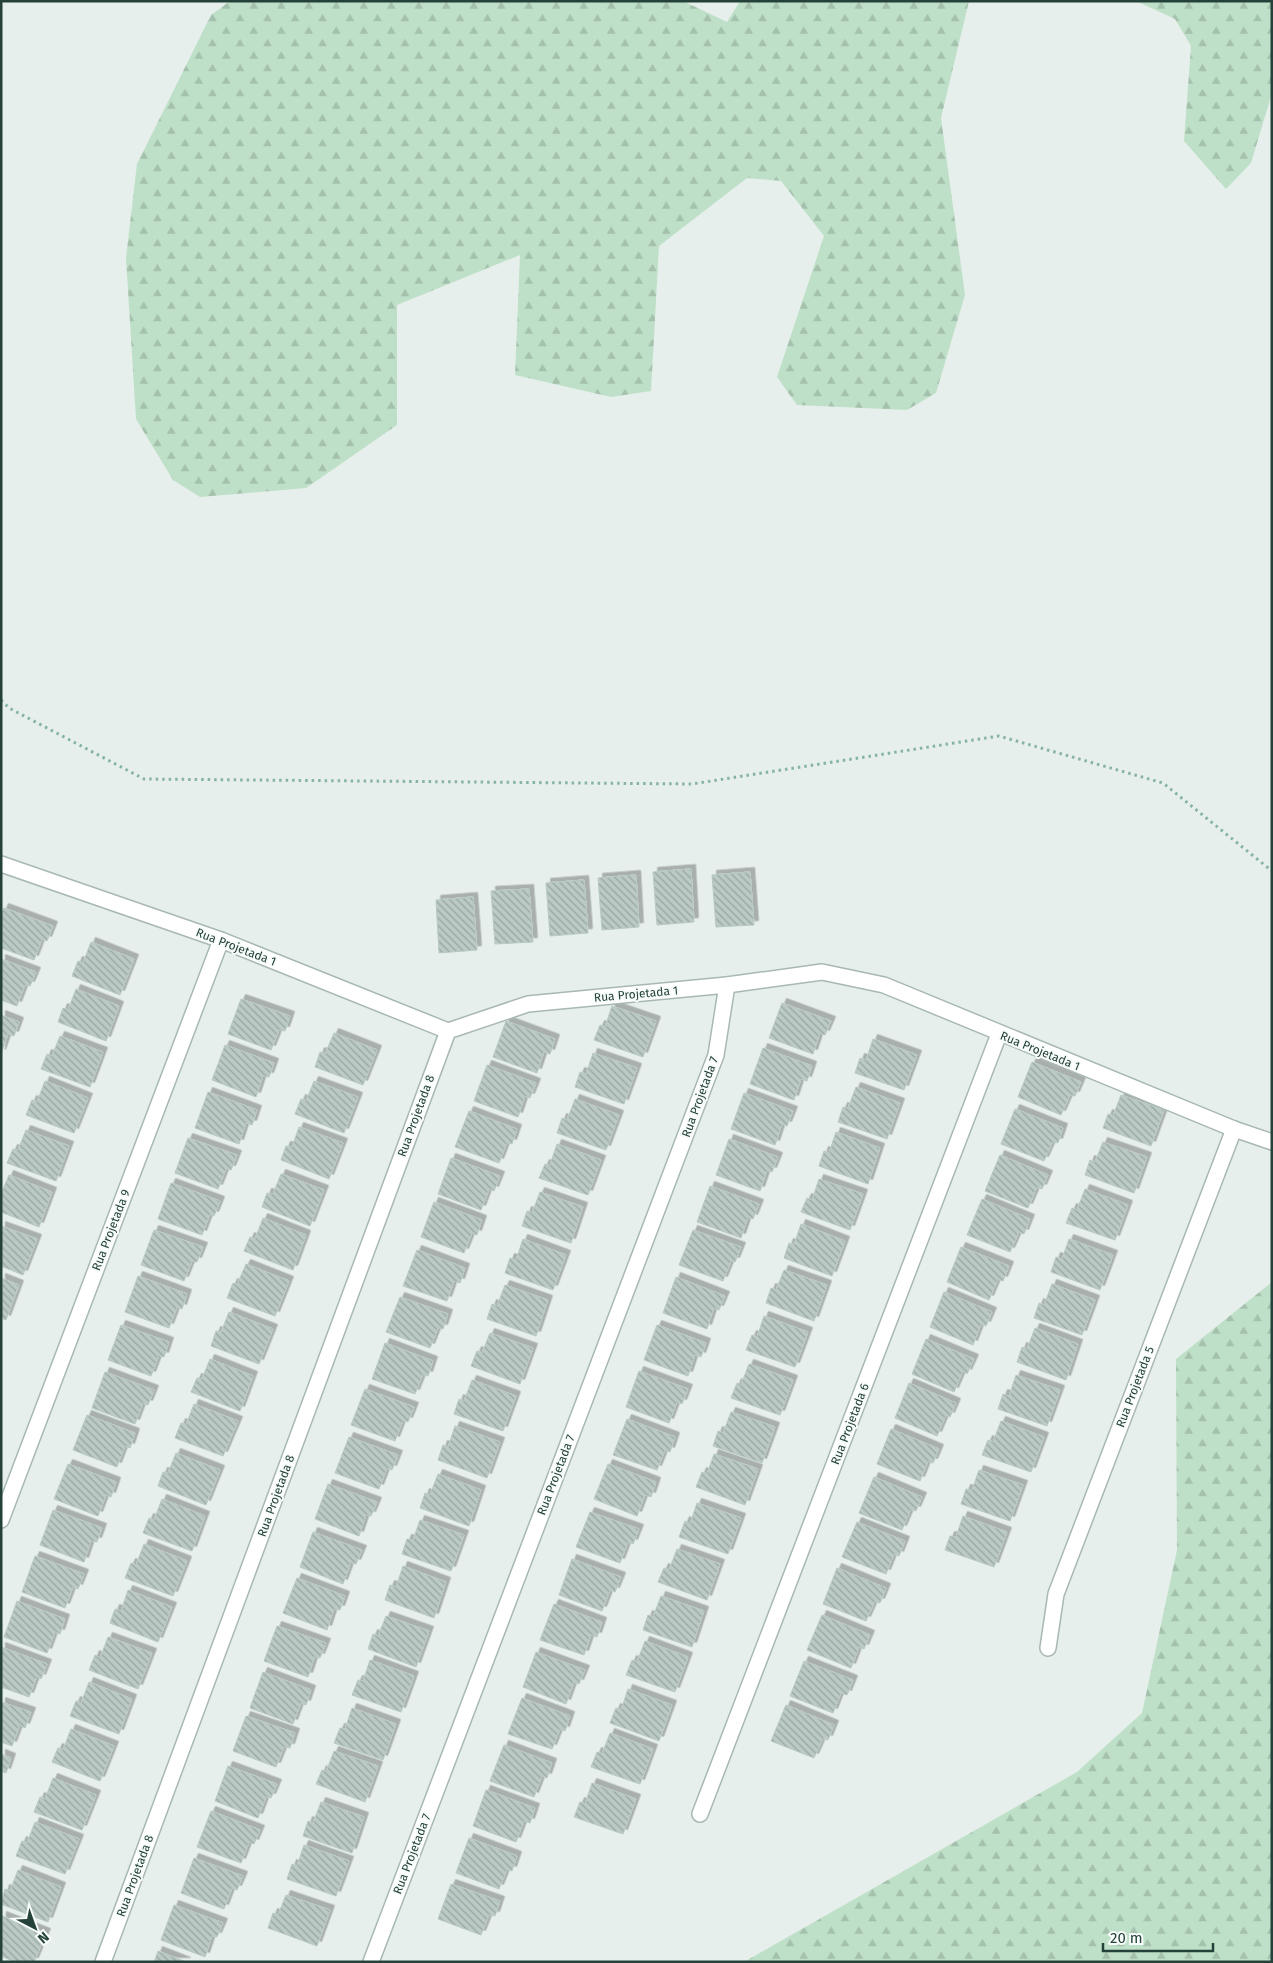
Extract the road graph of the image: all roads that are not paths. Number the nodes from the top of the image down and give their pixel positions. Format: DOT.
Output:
graph roads {
  1 [pos="1,864"];
  2 [pos="221,940"];
  3 [pos="728,985"];
  4 [pos="448,1031"];
  5 [pos="999,1034"];
  6 [pos="1234,1129"];
  7 [pos="1272,1142"];
  8 [pos="1,1520"];
  9 [pos="1048,1648"];
  10 [pos="700,1814"];
  11 [pos="103,1962"];
  12 [pos="371,1962"];
  1 -- 2 [label="street, Rua Projetada 1"];
  2 -- 4 [label="street, Rua Projetada 1"];
  2 -- 8 [label="street, Rua Projetada 9"];
  3 -- 4 [label="street, Rua Projetada 1"];
  3 -- 5 [label="street, Rua Projetada 1"];
  3 -- 12 [label="street, Rua Projetada 7"];
  4 -- 11 [label="street, Rua Projetada 8"];
  5 -- 6 [label="street, Rua Projetada 1"];
  5 -- 10 [label="street, Rua Projetada 6"];
  6 -- 7 [label="street, Rua Projetada 1"];
  6 -- 9 [label="street, Rua Projetada 5"];
}
